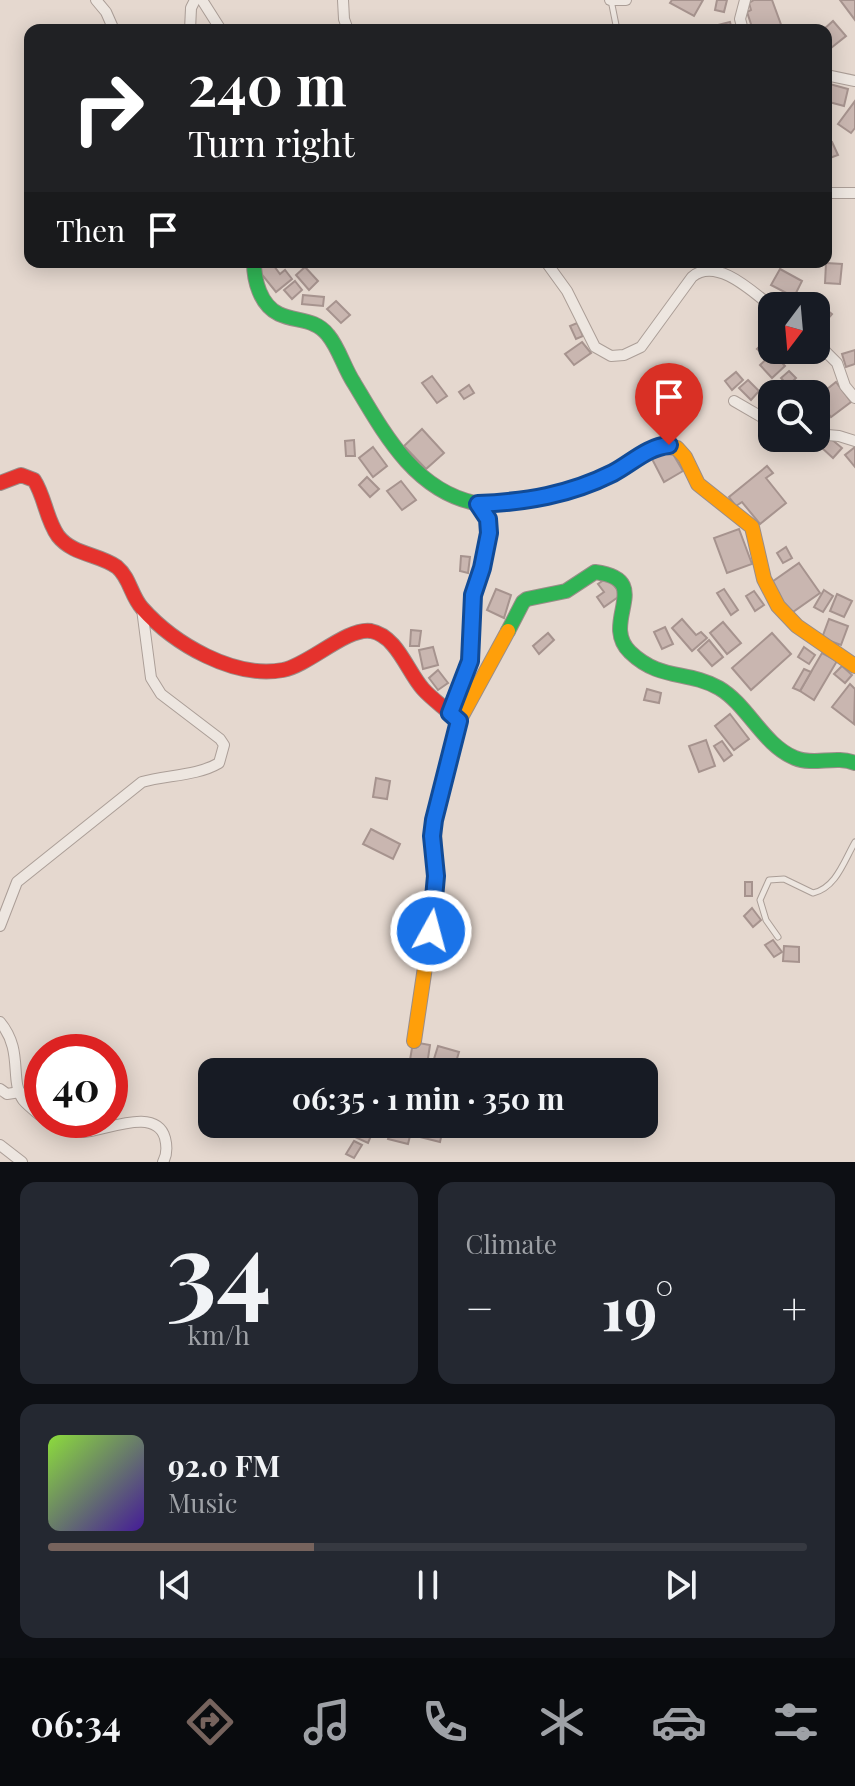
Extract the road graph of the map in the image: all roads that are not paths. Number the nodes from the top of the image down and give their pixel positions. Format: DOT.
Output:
graph roads {
  1 [pos="96,0"];
  2 [pos="195,0"];
  3 [pos="202,0"];
  4 [pos="343,0"];
  5 [pos="610,0"];
  6 [pos="626,0"];
  7 [pos="745,0"];
  8 [pos="111,24"];
  9 [pos="190,24"];
  10 [pos="217,24"];
  11 [pos="346,24"];
  12 [pos="616,24"];
  13 [pos="741,24"];
  14 [pos="832,76"];
  15 [pos="855,81"];
  16 [pos="832,193"];
  17 [pos="855,193"];
  18 [pos="254,268"];
  19 [pos="550,268"];
  20 [pos="758,297"];
  21 [pos="830,356"];
  22 [pos="855,398"];
  23 [pos="734,401"];
  24 [pos="758,415"];
  25 [pos="830,435"];
  26 [pos="855,441"];
  27 [pos="0,483"];
  28 [pos="478,504"];
  29 [pos="142,609"];
  30 [pos="855,666"];
  31 [pos="455,717"];
  32 [pos="855,763"];
  33 [pos="855,842"];
  34 [pos="0,926"];
  35 [pos="778,937"];
  36 [pos="0,1022"];
  37 [pos="414,1041"];
  38 [pos="0,1089"];
  39 [pos="20,1092"];
  40 [pos="24,1101"];
  41 [pos="128,1123"];
  42 [pos="0,1145"];
  43 [pos="22,1162"];
  44 [pos="163,1162"];
  1 -- 8 [label="street"];
  2 -- 9 [label="street"];
  3 -- 10 [label="street"];
  4 -- 11 [label="street"];
  5 -- 6 [label="street"];
  5 -- 12 [label="lane"];
  7 -- 13 [label="street"];
  14 -- 15 [label="street"];
  16 -- 17 [label="street"];
  18 -- 28 [label="street"];
  19 -- 20 [label="street"];
  21 -- 22 [label="street"];
  23 -- 24 [label="street"];
  25 -- 26 [label="street"];
  27 -- 29 [label="street"];
  28 -- 30 [label="street"];
  28 -- 31 [label="street"];
  29 -- 31 [label="street"];
  29 -- 34 [label="street"];
  31 -- 32 [label="street"];
  31 -- 37 [label="street"];
  33 -- 35 [label="lane"];
  36 -- 39 [label="street"];
  38 -- 39 [label="street"];
  39 -- 40 [label="street"];
  41 -- 44 [label="street"];
  42 -- 43 [label="street"];
}
